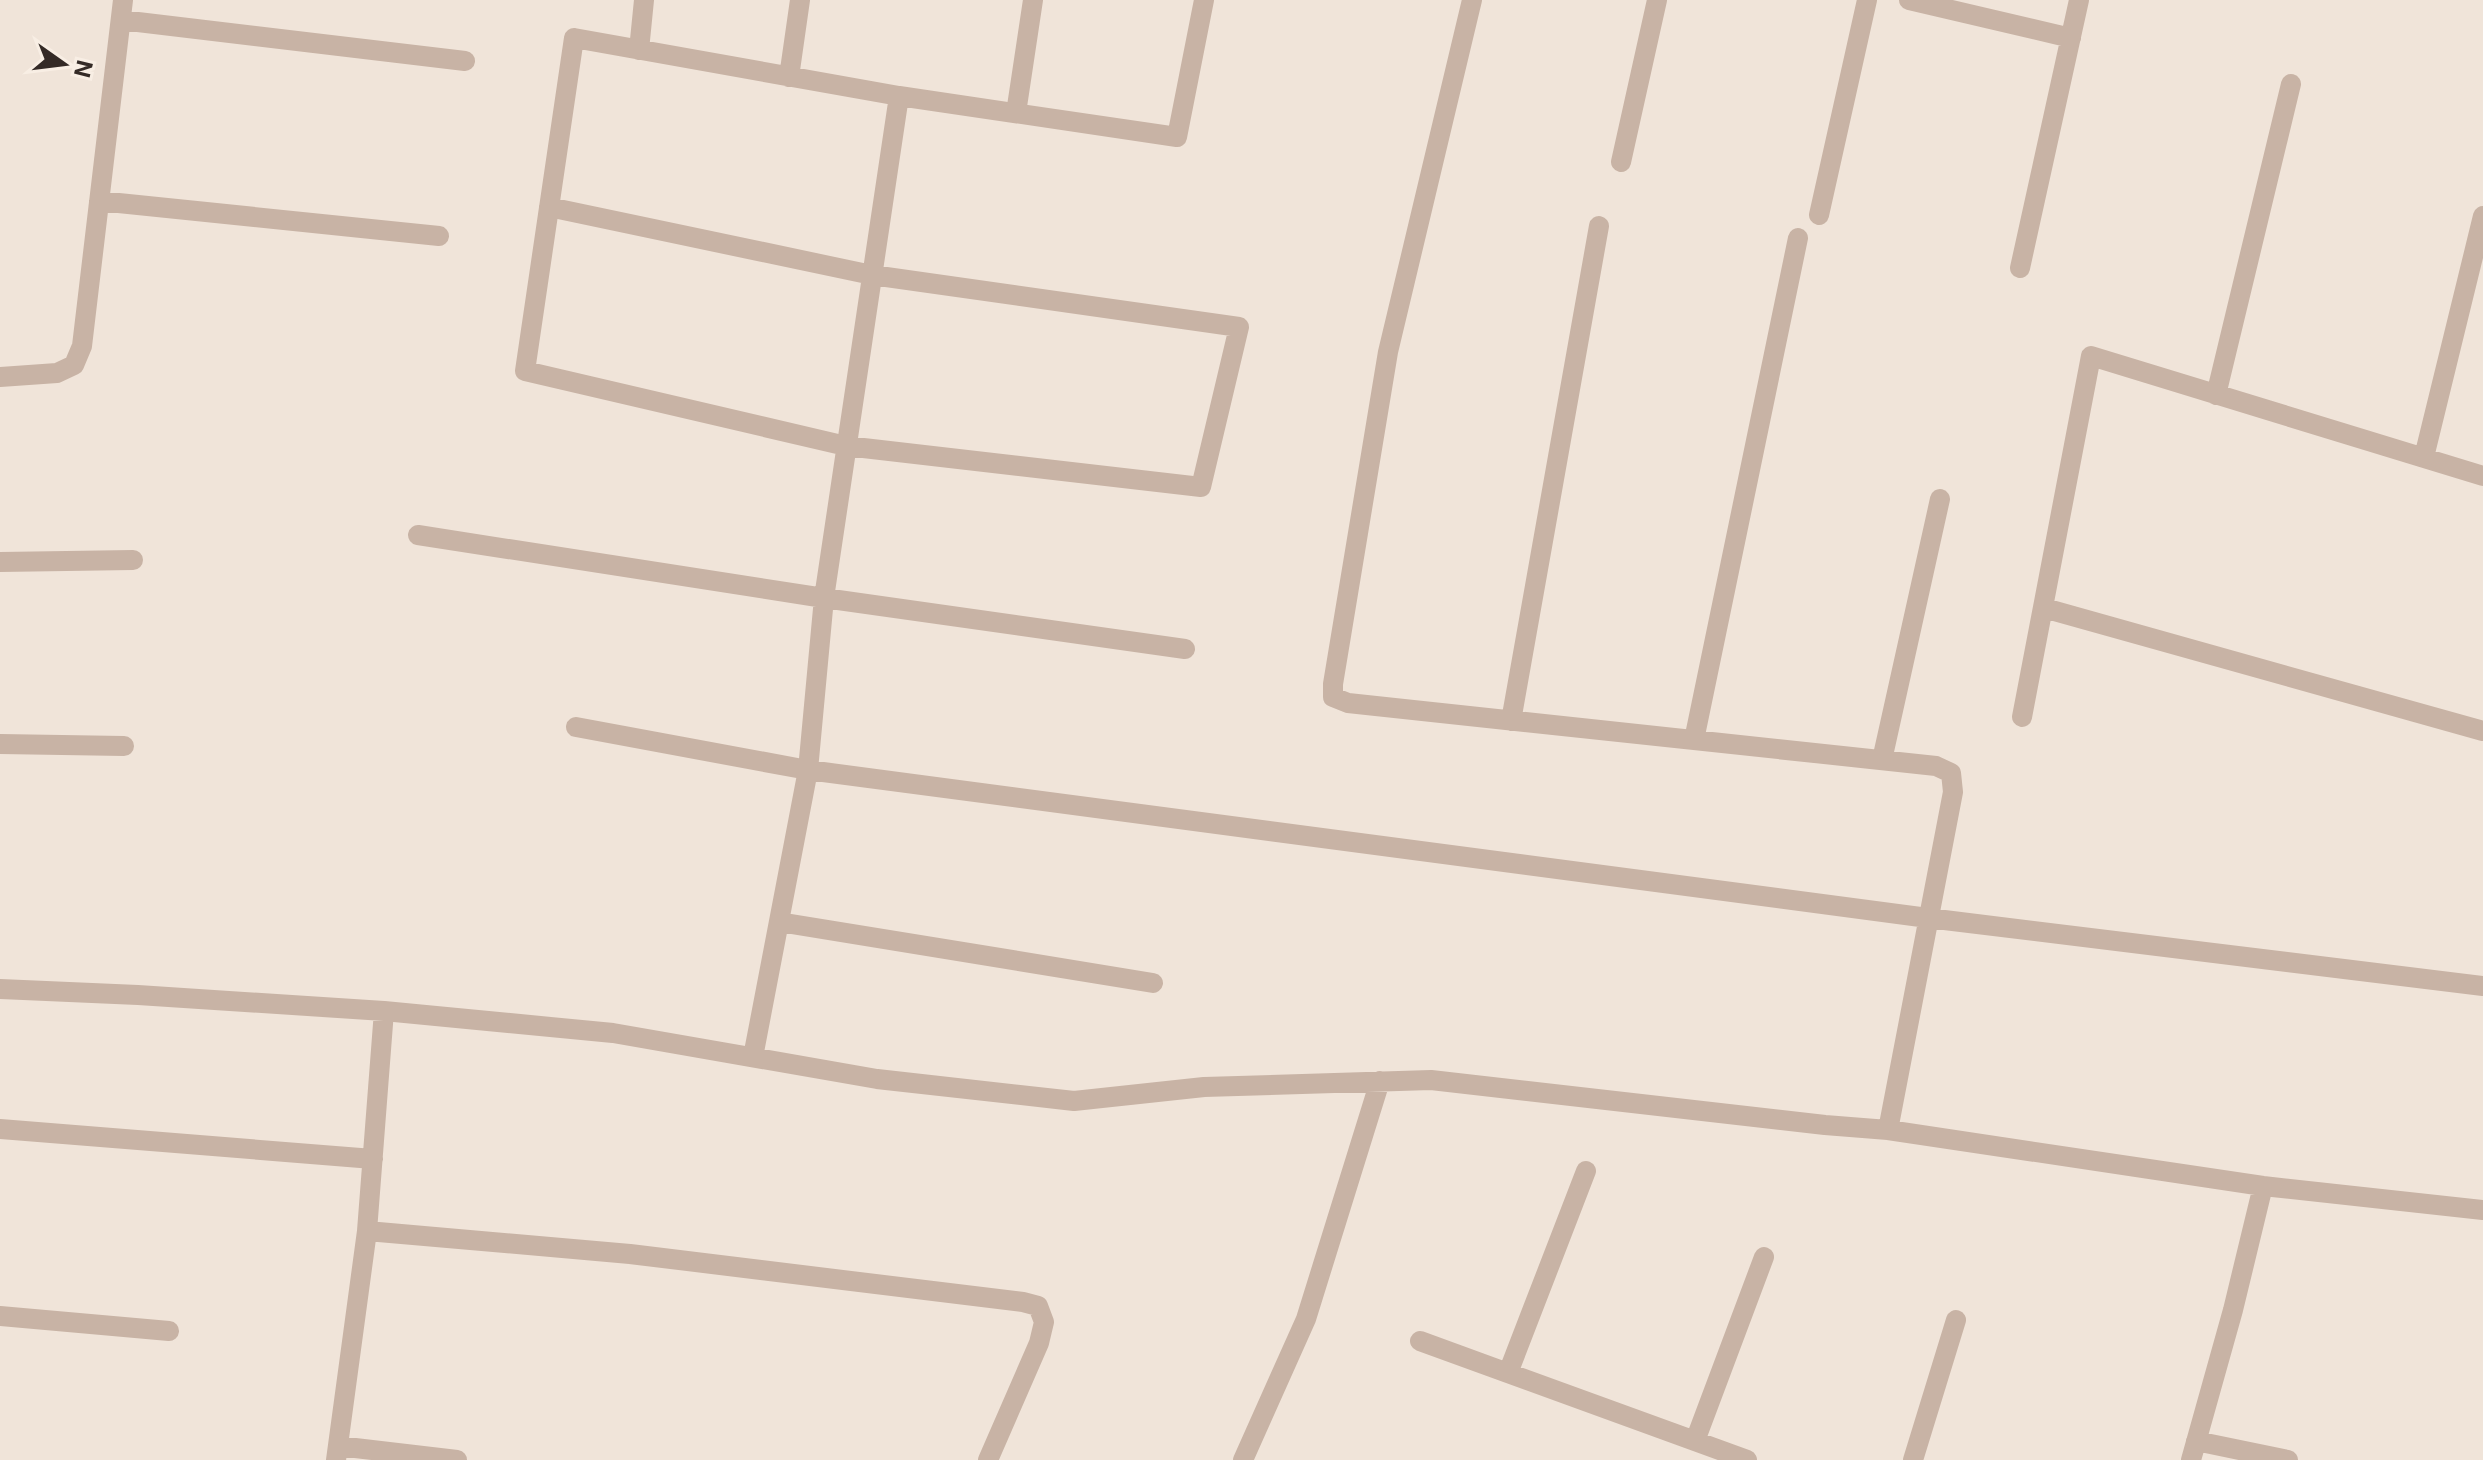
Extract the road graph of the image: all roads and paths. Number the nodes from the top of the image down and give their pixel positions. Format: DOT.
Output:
graph roads {
  1 [pos="644,0"];
  2 [pos="800,0"];
  3 [pos="1033,0"];
  4 [pos="1204,0"];
  5 [pos="1472,0"];
  6 [pos="1657,0"];
  7 [pos="1867,0"];
  8 [pos="1909,0"];
  9 [pos="2079,0"];
  10 [pos="122,10"];
  11 [pos="2071,38"];
  12 [pos="639,50"];
  13 [pos="465,61"];
  14 [pos="789,77"];
  15 [pos="2291,84"];
  16 [pos="899,96"];
  17 [pos="1016,113"];
  18 [pos="1621,162"];
  19 [pos="99,201"];
  20 [pos="549,207"];
  21 [pos="1819,215"];
  22 [pos="2483,216"];
  23 [pos="1599,226"];
  24 [pos="439,236"];
  25 [pos="1798,238"];
  26 [pos="2020,268"];
  27 [pos="872,275"];
  28 [pos="0,377"];
  29 [pos="2216,395"];
  30 [pos="846,446"];
  31 [pos="2424,457"];
  32 [pos="2483,476"];
  33 [pos="1940,499"];
  34 [pos="418,535"];
  35 [pos="133,560"];
  36 [pos="0,562"];
  37 [pos="824,598"];
  38 [pos="2044,608"];
  39 [pos="1185,649"];
  40 [pos="2022,717"];
  41 [pos="1511,721"];
  42 [pos="576,727"];
  43 [pos="2483,731"];
  44 [pos="1694,740"];
  45 [pos="0,744"];
  46 [pos="124,746"];
  47 [pos="1882,760"];
  48 [pos="808,770"];
  49 [pos="1928,918"];
  50 [pos="779,922"];
  51 [pos="1153,983"];
  52 [pos="2483,986"];
  53 [pos="0,989"];
  54 [pos="384,1011"];
  55 [pos="753,1057"];
  56 [pos="1380,1081"];
  57 [pos="0,1129"];
  58 [pos="1888,1130"];
  59 [pos="373,1159"];
  60 [pos="1586,1171"];
  61 [pos="2263,1186"];
  62 [pos="2483,1210"];
  63 [pos="367,1231"];
  64 [pos="1764,1257"];
  65 [pos="0,1316"];
  66 [pos="1956,1320"];
  67 [pos="169,1331"];
  68 [pos="1420,1341"];
  69 [pos="1508,1373"];
  70 [pos="1695,1441"];
  71 [pos="2193,1450"];
  72 [pos="337,1453"];
  73 [pos="457,1460"];
  74 [pos="988,1460"];
  75 [pos="1243,1460"];
  76 [pos="1747,1460"];
  77 [pos="1913,1460"];
  78 [pos="2288,1460"];
  1 -- 12 [label="street"];
  2 -- 14 [label="street"];
  3 -- 17 [label="street"];
  4 -- 17 [label="street"];
  5 -- 41 [label="street"];
  6 -- 18 [label="street"];
  7 -- 21 [label="street"];
  8 -- 11 [label="street"];
  9 -- 11 [label="street"];
  10 -- 13 [label="street"];
  10 -- 19 [label="street"];
  11 -- 26 [label="street"];
  12 -- 14 [label="street"];
  12 -- 20 [label="street"];
  14 -- 16 [label="street"];
  15 -- 29 [label="street"];
  16 -- 17 [label="street"];
  16 -- 27 [label="street"];
  19 -- 24 [label="street"];
  19 -- 28 [label="street"];
  20 -- 27 [label="street"];
  20 -- 30 [label="street"];
  22 -- 31 [label="street"];
  23 -- 41 [label="street"];
  25 -- 44 [label="street"];
  27 -- 30 [label="street"];
  27 -- 30 [label="street"];
  29 -- 31 [label="street"];
  29 -- 38 [label="street"];
  30 -- 37 [label="street"];
  31 -- 32 [label="street"];
  33 -- 47 [label="street"];
  34 -- 37 [label="street"];
  35 -- 36 [label="street"];
  37 -- 39 [label="street"];
  37 -- 48 [label="street"];
  38 -- 40 [label="street"];
  38 -- 43 [label="street"];
  41 -- 44 [label="street"];
  42 -- 48 [label="street"];
  44 -- 47 [label="street"];
  45 -- 46 [label="street"];
  47 -- 49 [label="street"];
  48 -- 49 [label="street"];
  48 -- 50 [label="street"];
  49 -- 52 [label="street"];
  49 -- 58 [label="street"];
  50 -- 51 [label="street"];
  50 -- 55 [label="street"];
  53 -- 54 [label="street"];
  54 -- 55 [label="street"];
  54 -- 59 [label="street"];
  55 -- 56 [label="street"];
  56 -- 58 [label="street"];
  56 -- 75 [label="street"];
  57 -- 59 [label="street"];
  58 -- 61 [label="street"];
  59 -- 63 [label="street"];
  60 -- 69 [label="street"];
  61 -- 62 [label="street"];
  61 -- 71 [label="street"];
  63 -- 72 [label="street"];
  63 -- 74 [label="street"];
  64 -- 70 [label="street"];
  65 -- 67 [label="street"];
  66 -- 77 [label="street"];
  68 -- 69 [label="street"];
  69 -- 70 [label="street"];
  70 -- 76 [label="street"];
  71 -- 78 [label="street"];
  72 -- 73 [label="street"];
}
